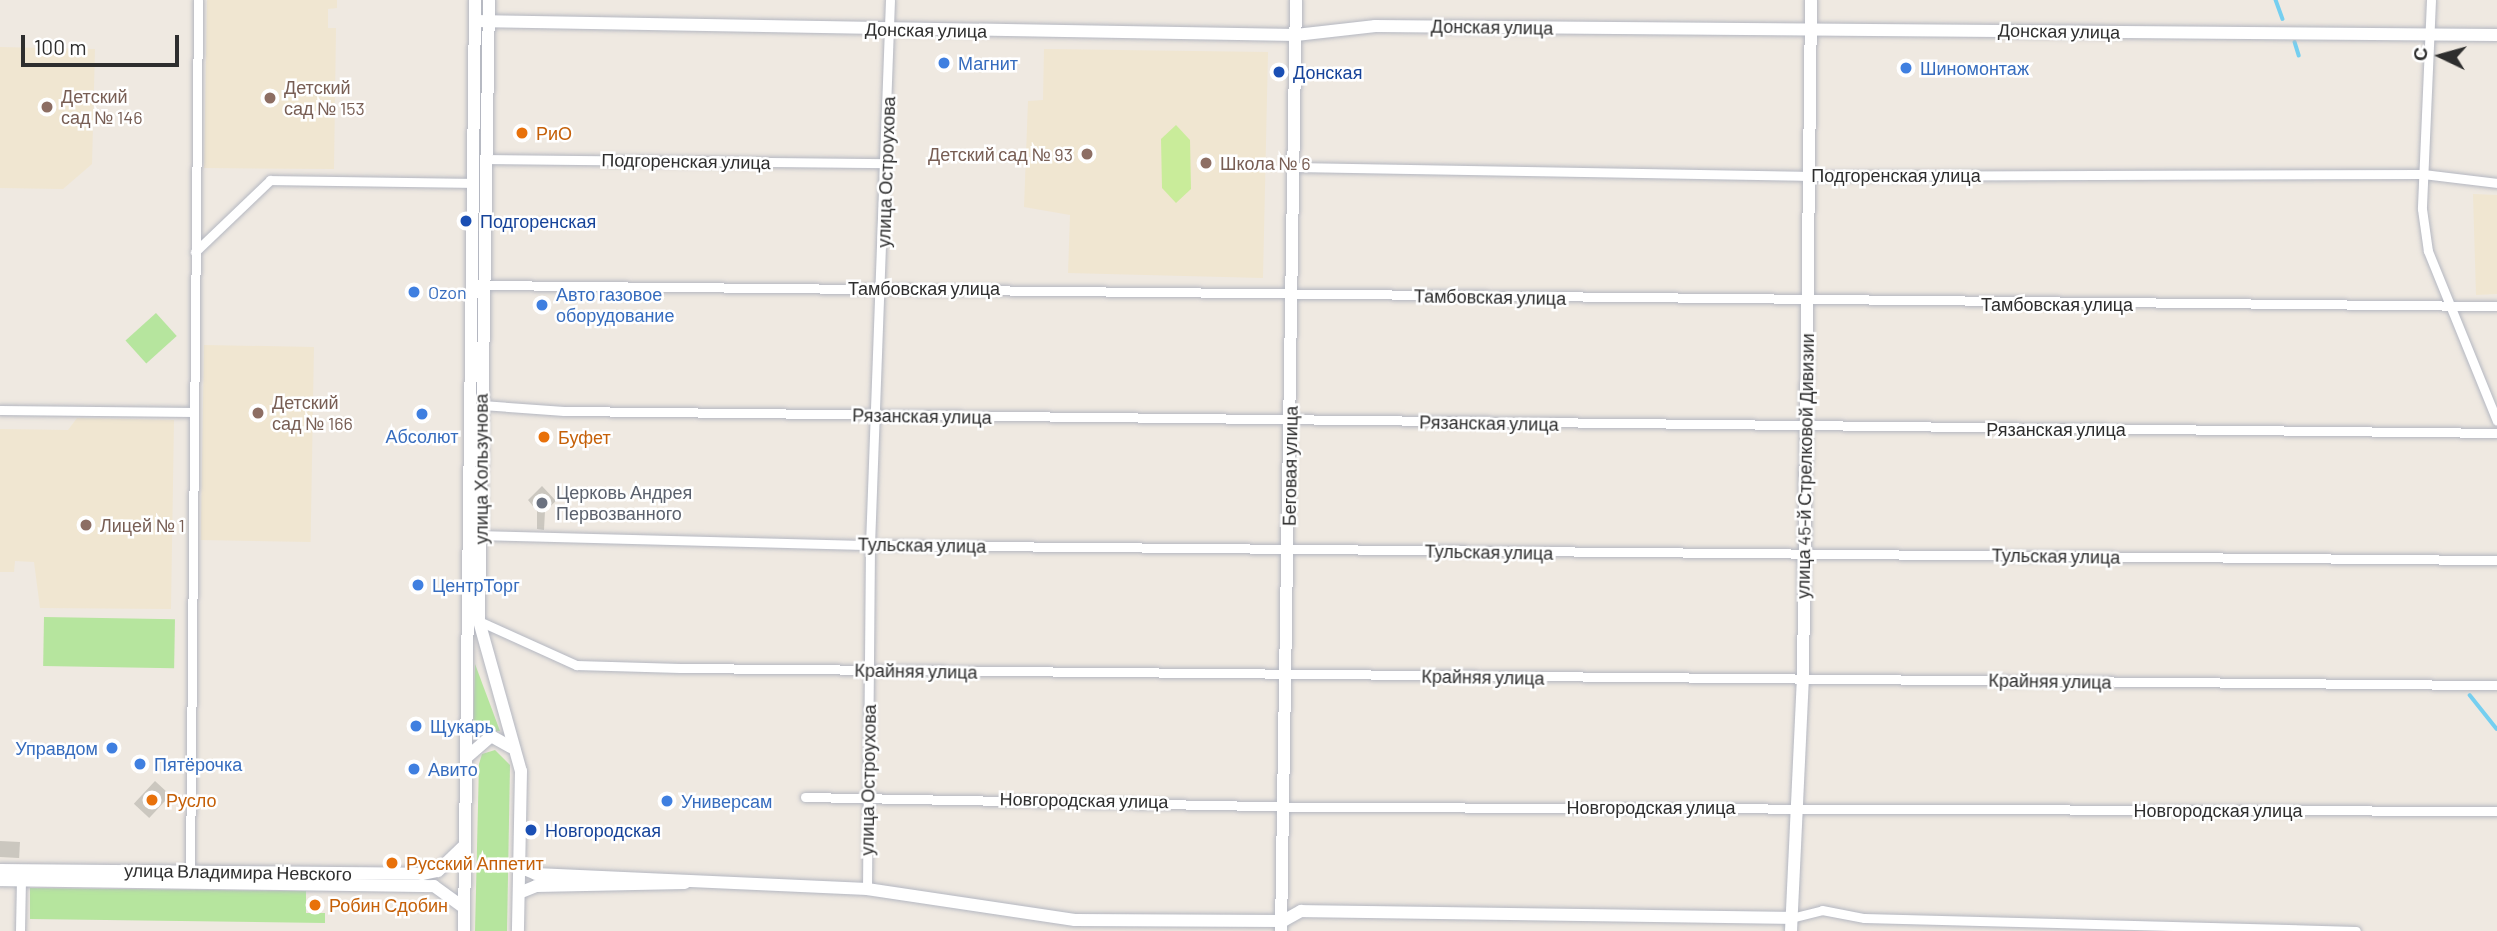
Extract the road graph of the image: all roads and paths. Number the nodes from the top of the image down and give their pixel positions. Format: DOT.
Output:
graph roads {
  1 [pos="198,0"];
  2 [pos="475,0"];
  3 [pos="489,0"];
  4 [pos="890,0"];
  5 [pos="1296,0"];
  6 [pos="1811,0"];
  7 [pos="2431,0"];
  8 [pos="482,21"];
  9 [pos="889,29"];
  10 [pos="1811,29"];
  11 [pos="2431,34"];
  12 [pos="2497,35"];
  13 [pos="1296,36"];
  14 [pos="486,159"];
  15 [pos="887,163"];
  16 [pos="1294,167"];
  17 [pos="2423,174"];
  18 [pos="1809,176"];
  19 [pos="473,183"];
  20 [pos="2497,183"];
  21 [pos="195,253"];
  22 [pos="484,285"];
  23 [pos="882,287"];
  24 [pos="1292,295"];
  25 [pos="1807,302"];
  26 [pos="2451,306"];
  27 [pos="2497,306"];
  28 [pos="482,405"];
  29 [pos="0,410"];
  30 [pos="194,412"];
  31 [pos="875,415"];
  32 [pos="1290,421"];
  33 [pos="2497,421"];
  34 [pos="1806,427"];
  35 [pos="2497,433"];
  36 [pos="481,535"];
  37 [pos="870,545"];
  38 [pos="1289,548"];
  39 [pos="1804,554"];
  40 [pos="2497,560"];
  41 [pos="479,621"];
  42 [pos="869,670"];
  43 [pos="1287,674"];
  44 [pos="1803,678"];
  45 [pos="2497,685"];
  46 [pos="515,753"];
  47 [pos="467,757"];
  48 [pos="805,797"];
  49 [pos="868,800"];
  50 [pos="1285,806"];
  51 [pos="1798,807"];
  52 [pos="2497,811"];
  53 [pos="465,845"];
  54 [pos="519,867"];
  55 [pos="0,870"];
  56 [pos="190,872"];
  57 [pos="21,875"];
  58 [pos="0,880"];
  59 [pos="718,880"];
  60 [pos="867,889"];
  61 [pos="519,893"];
  62 [pos="464,908"];
  63 [pos="1791,925"];
  64 [pos="1282,926"];
  65 [pos="20,931"];
  66 [pos="464,931"];
  67 [pos="518,931"];
  68 [pos="2356,931"];
  1 -- 21 [label="street"];
  2 -- 8 [label="street, улица Хользунова"];
  3 -- 8 [label="street, улица Хользунова"];
  4 -- 9 [label="street, улица Остроухова"];
  5 -- 13 [label="street, Беговая улица"];
  6 -- 10 [label="street, улица 45-й Стрелковой Дивизии"];
  7 -- 11 [label="street"];
  8 -- 9 [label="street, Донская улица"];
  8 -- 14 [label="street, улица Хользунова"];
  8 -- 19 [label="street, улица Хользунова"];
  9 -- 13 [label="street, Донская улица"];
  9 -- 15 [label="street, улица Остроухова"];
  10 -- 11 [label="street, Донская улица"];
  10 -- 13 [label="street, Донская улица"];
  10 -- 18 [label="street, улица 45-й Стрелковой Дивизии"];
  11 -- 12 [label="street, Донская улица"];
  11 -- 17 [label="street"];
  13 -- 16 [label="street, Беговая улица"];
  14 -- 15 [label="street, Подгоренская улица"];
  14 -- 22 [label="street, улица Хользунова"];
  15 -- 23 [label="street, улица Остроухова"];
  16 -- 18 [label="street, Подгоренская улица"];
  16 -- 24 [label="street, Беговая улица"];
  17 -- 18 [label="street, Подгоренская улица"];
  17 -- 20 [label="street, Подгоренская улица"];
  17 -- 26 [label="street"];
  18 -- 25 [label="street, улица 45-й Стрелковой Дивизии"];
  19 -- 21 [label="street"];
  19 -- 47 [label="street, улица Хользунова"];
  21 -- 30 [label="street"];
  22 -- 23 [label="street, Тамбовская улица"];
  22 -- 28 [label="street, улица Хользунова"];
  23 -- 24 [label="street, Тамбовская улица"];
  23 -- 31 [label="street, улица Остроухова"];
  24 -- 25 [label="street, Тамбовская улица"];
  24 -- 32 [label="street, Беговая улица"];
  25 -- 26 [label="street, Тамбовская улица"];
  25 -- 34 [label="street, улица 45-й Стрелковой Дивизии"];
  26 -- 27 [label="street, Тамбовская улица"];
  26 -- 33 [label="street"];
  28 -- 31 [label="street, Рязанская улица"];
  28 -- 36 [label="street, улица Хользунова"];
  29 -- 30 [label="street"];
  30 -- 56 [label="street"];
  31 -- 32 [label="street, Рязанская улица"];
  31 -- 37 [label="street, улица Остроухова"];
  32 -- 34 [label="street, Рязанская улица"];
  32 -- 38 [label="street, Беговая улица"];
  34 -- 35 [label="street, Рязанская улица"];
  34 -- 39 [label="street, улица 45-й Стрелковой Дивизии"];
  36 -- 37 [label="street, Тульская улица"];
  36 -- 41 [label="street, улица Хользунова"];
  37 -- 38 [label="street, Тульская улица"];
  37 -- 42 [label="street, улица Остроухова"];
  38 -- 39 [label="street, Тульская улица"];
  38 -- 43 [label="street, Беговая улица"];
  39 -- 40 [label="street, Тульская улица"];
  39 -- 44 [label="street, улица 45-й Стрелковой Дивизии"];
  41 -- 42 [label="street, Крайняя улица"];
  41 -- 46 [label="street, улица Хользунова"];
  42 -- 43 [label="street, Крайняя улица"];
  42 -- 49 [label="street, улица Остроухова"];
  43 -- 44 [label="street, Крайняя улица"];
  43 -- 50 [label="street, Беговая улица"];
  44 -- 45 [label="street, Крайняя улица"];
  44 -- 51 [label="street, улица 45-й Стрелковой Дивизии"];
  46 -- 47 [label="street"];
  46 -- 54 [label="street, улица Хользунова"];
  47 -- 53 [label="street, улица Хользунова"];
  48 -- 49 [label="street, Новгородская улица"];
  49 -- 50 [label="street, Новгородская улица"];
  49 -- 60 [label="street, улица Остроухова"];
  50 -- 51 [label="street, Новгородская улица"];
  50 -- 64 [label="street, Беговая улица"];
  51 -- 52 [label="street, Новгородская улица"];
  51 -- 63 [label="street, улица 45-й Стрелковой Дивизии"];
  53 -- 56 [label="street, улица Владимира Невского"];
  53 -- 62 [label="street, улица Хользунова"];
  54 -- 59 [label="street"];
  54 -- 61 [label="street, улица Хользунова"];
  55 -- 57 [label="street, улица Владимира Невского"];
  56 -- 57 [label="street, улица Владимира Невского"];
  57 -- 58 [label="street, улица Владимира Невского"];
  57 -- 62 [label="street, улица Владимира Невского"];
  57 -- 65 [label="street"];
  59 -- 60 [label="street"];
  59 -- 61 [label="street"];
  60 -- 64 [label="street"];
  61 -- 67 [label="street, улица Хользунова"];
  62 -- 66 [label="street, улица Хользунова"];
  63 -- 64 [label="street"];
  63 -- 68 [label="street"];
}
